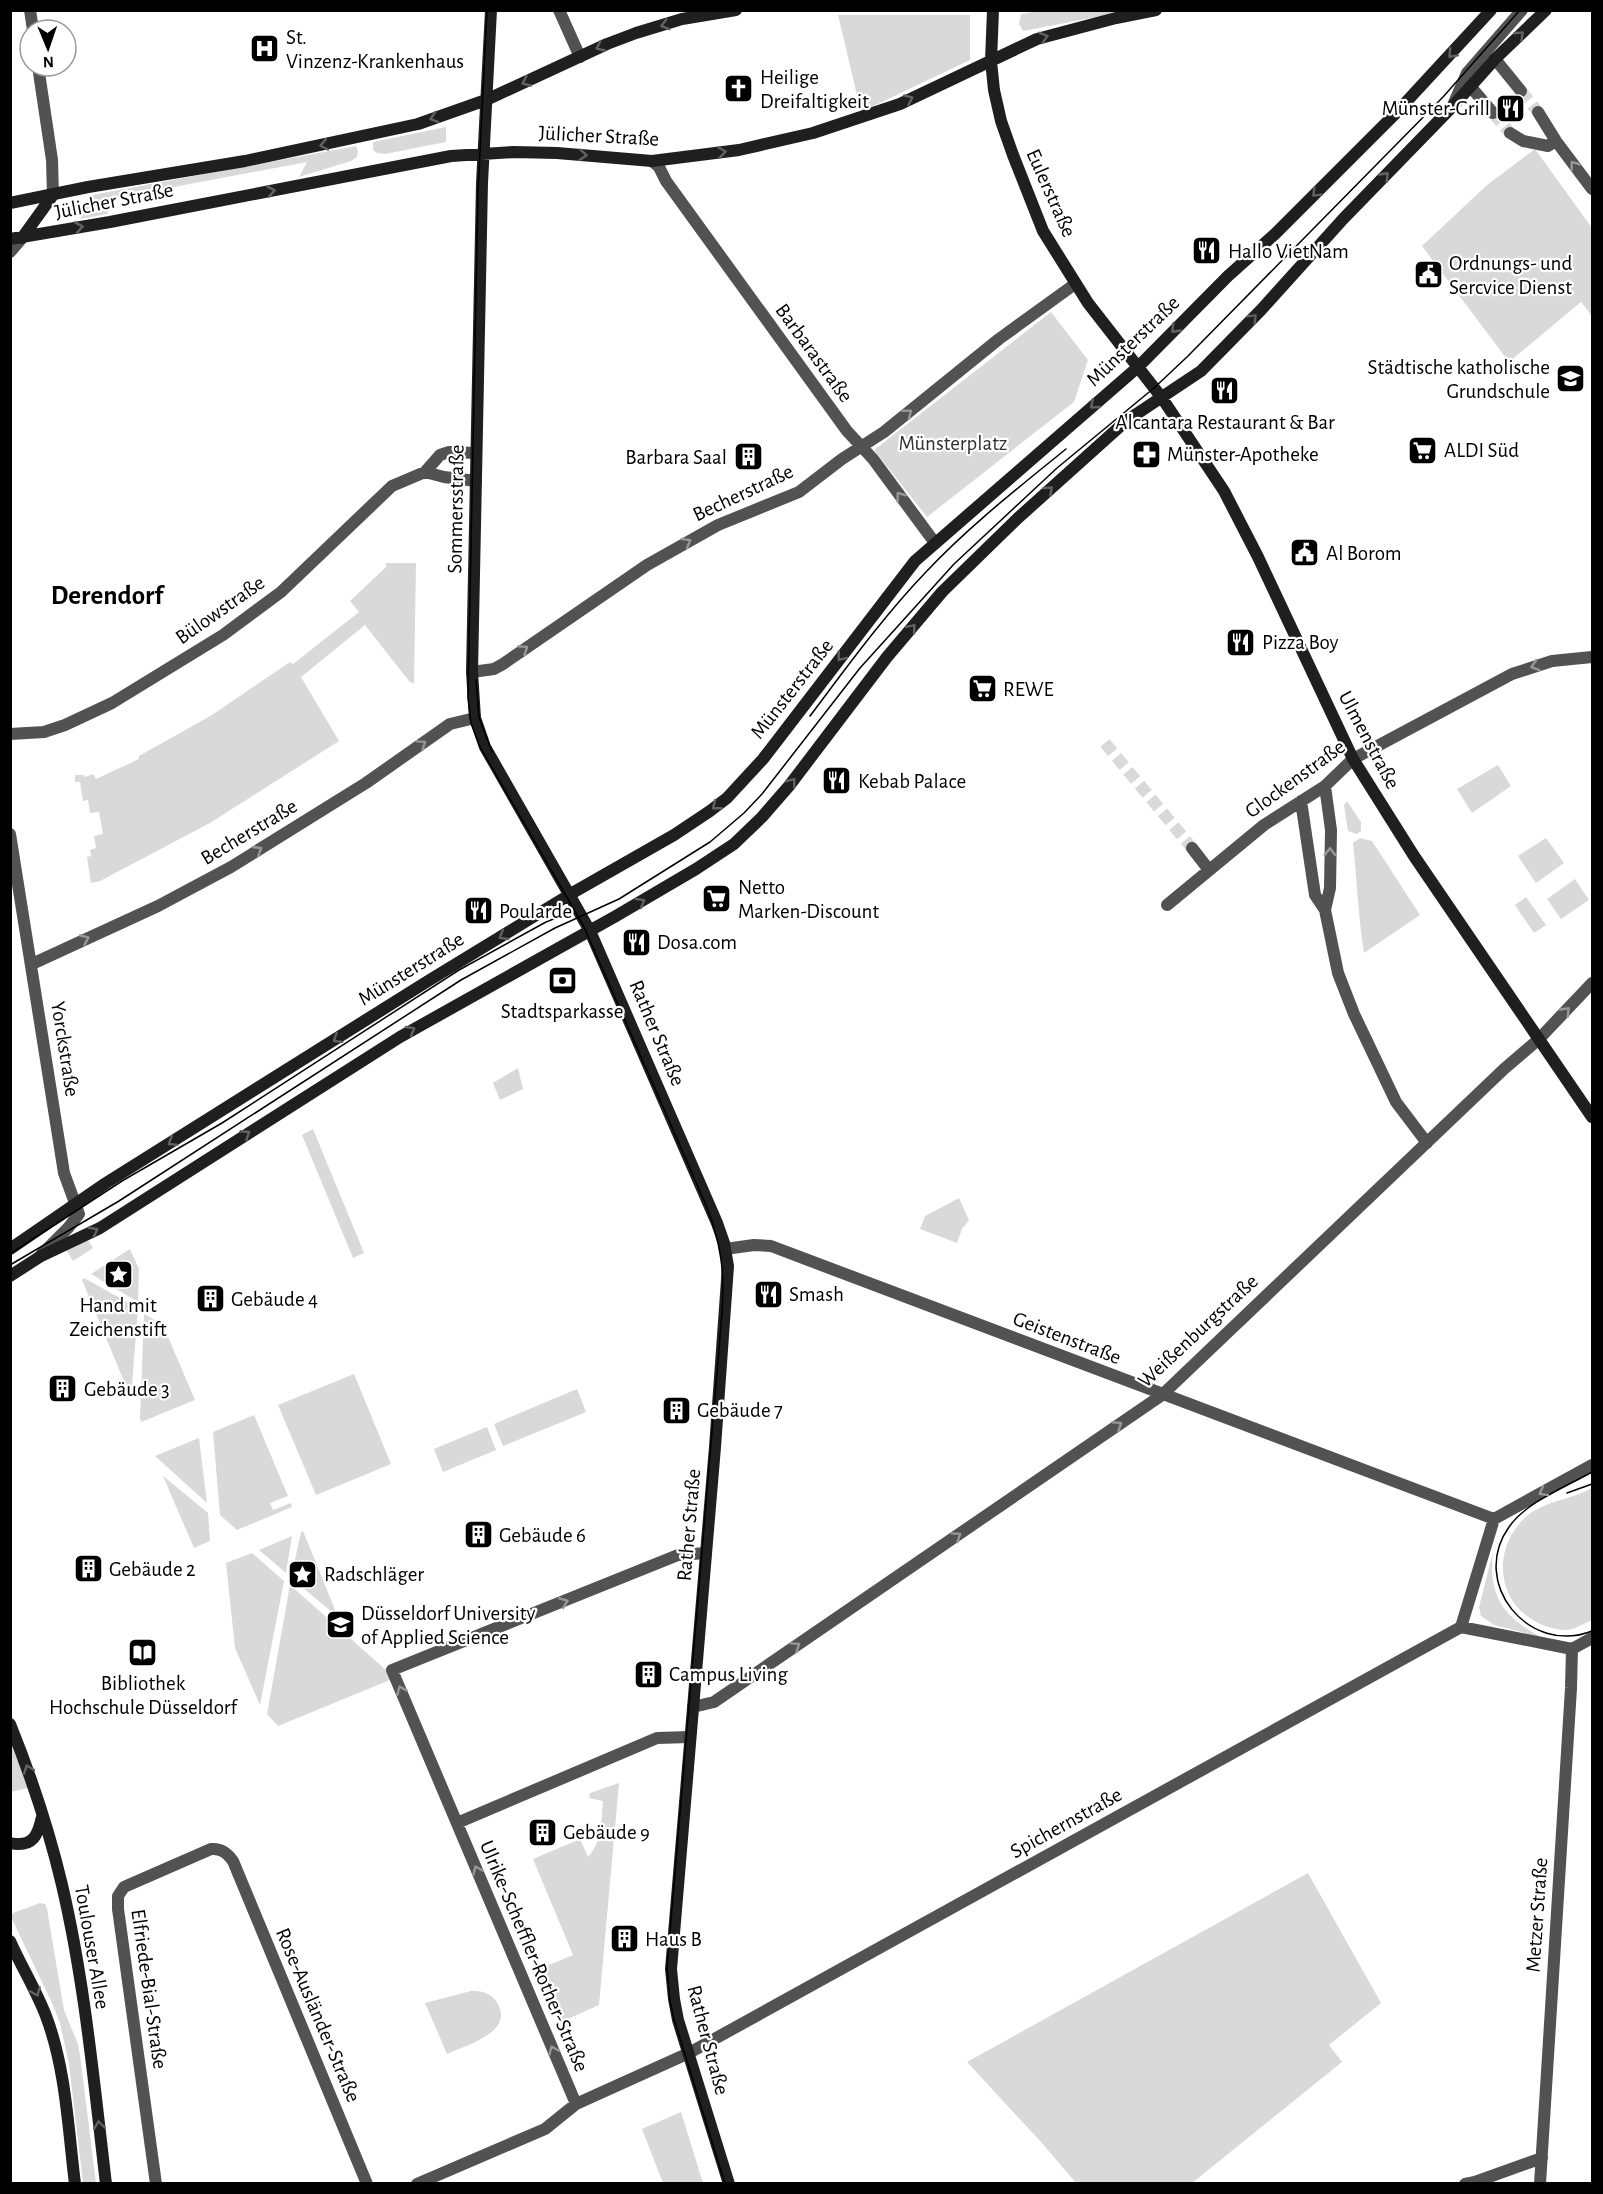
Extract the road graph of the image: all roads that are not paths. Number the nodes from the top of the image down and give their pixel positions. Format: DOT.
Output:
graph roads {
  1 [pos="491,10"];
  2 [pos="559,10"];
  3 [pos="736,10"];
  4 [pos="993,10"];
  5 [pos="1156,10"];
  6 [pos="1491,10"];
  7 [pos="1522,10"];
  8 [pos="1546,10"];
  9 [pos="580,57"];
  10 [pos="1495,59"];
  11 [pos="991,61"];
  12 [pos="40,78"];
  13 [pos="1470,86"];
  14 [pos="1521,91"];
  15 [pos="486,100"];
  16 [pos="1453,106"];
  17 [pos="1538,112"];
  18 [pos="1493,113"];
  19 [pos="1510,133"];
  20 [pos="1556,141"];
  21 [pos="483,153"];
  22 [pos="676,159"];
  23 [pos="652,161"];
  24 [pos="666,181"];
  25 [pos="1593,189"];
  26 [pos="53,195"];
  27 [pos="10,204"];
  28 [pos="16,238"];
  29 [pos="10,252"];
  30 [pos="1075,284"];
  31 [pos="1138,367"];
  32 [pos="1162,398"];
  33 [pos="861,447"];
  34 [pos="476,453"];
  35 [pos="425,472"];
  36 [pos="476,481"];
  37 [pos="935,543"];
  38 [pos="1593,657"];
  39 [pos="472,672"];
  40 [pos="475,718"];
  41 [pos="10,734"];
  42 [pos="1353,759"];
  43 [pos="1325,786"];
  44 [pos="1301,801"];
  45 [pos="10,834"];
  46 [pos="1192,848"];
  47 [pos="1209,870"];
  48 [pos="570,894"];
  49 [pos="1167,905"];
  50 [pos="1325,910"];
  51 [pos="590,931"];
  52 [pos="32,964"];
  53 [pos="1593,983"];
  54 [pos="1539,1039"];
  55 [pos="1593,1117"];
  56 [pos="1427,1143"];
  57 [pos="76,1205"];
  58 [pos="10,1249"];
  59 [pos="725,1249"];
  60 [pos="41,1256"];
  61 [pos="10,1276"];
  62 [pos="1162,1395"];
  63 [pos="1593,1465"];
  64 [pos="1494,1519"];
  65 [pos="706,1553"];
  66 [pos="1461,1627"];
  67 [pos="1593,1638"];
  68 [pos="1572,1649"];
  69 [pos="693,1707"];
  70 [pos="10,1724"];
  71 [pos="690,1737"];
  72 [pos="43,1816"];
  73 [pos="457,1823"];
  74 [pos="10,1843"];
  75 [pos="233,1861"];
  76 [pos="10,1941"];
  77 [pos="689,2053"];
  78 [pos="576,2104"];
  79 [pos="1542,2158"];
  80 [pos="75,2184"];
  81 [pos="106,2184"];
  82 [pos="156,2184"];
  83 [pos="367,2184"];
  84 [pos="417,2184"];
  85 [pos="729,2184"];
  86 [pos="1465,2184"];
  87 [pos="1540,2184"];
  1 -- 15 [label="main road, Sommersstraße"];
  2 -- 9 [label="street"];
  3 -- 9 [label="main road, Jülicher Straße, one-way"];
  4 -- 11 [label="main road, Eulerstraße"];
  11 -- 5 [label="main road, Jülicher Straße, one-way"];
  6 -- 31 [label="main road, Münsterstraße, one-way"];
  7 -- 16 [label="street"];
  10 -- 8 [label="main road, one-way"];
  9 -- 15 [label="main road, Jülicher Straße, one-way"];
  10 -- 13 [label="main road"];
  10 -- 14 [label="street"];
  22 -- 11 [label="main road, Jülicher Straße, one-way"];
  11 -- 30 [label="main road, Eulerstraße"];
  12 -- 26 [label="street"];
  13 -- 16 [label="main road"];
  13 -- 18 [label="street"];
  15 -- 21 [label="main road, Sommersstraße"];
  15 -- 26 [label="main road, Jülicher Straße, one-way"];
  32 -- 16 [label="main road, one-way"];
  17 -- 20 [label="street"];
  19 -- 20 [label="street"];
  25 -- 20 [label="street, one-way"];
  21 -- 23 [label="main road, Jülicher Straße, one-way"];
  28 -- 21 [label="main road, Jülicher Straße, one-way"];
  21 -- 34 [label="main road, Sommersstraße"];
  22 -- 23 [label="main road, Jülicher Straße"];
  22 -- 24 [label="street"];
  23 -- 24 [label="street, Barbarastraße"];
  24 -- 33 [label="street, Barbarastraße"];
  26 -- 27 [label="main road, Jülicher Straße"];
  26 -- 28 [label="main road, Jülicher Straße"];
  28 -- 29 [label="street"];
  30 -- 31 [label="main road, Eulerstraße"];
  33 -- 30 [label="street, Becherstraße, one-way"];
  31 -- 32 [label="main road, Ulmenstraße"];
  31 -- 37 [label="main road, Münsterstraße, one-way"];
  32 -- 42 [label="main road, Ulmenstraße"];
  51 -- 32 [label="main road, one-way"];
  37 -- 33 [label="street, Barbarastraße, one-way"];
  39 -- 33 [label="street, Becherstraße, one-way"];
  34 -- 35 [label="street, Bülowstraße"];
  34 -- 36 [label="main road, Sommersstraße"];
  35 -- 36 [label="street"];
  35 -- 41 [label="street, Bülowstraße"];
  36 -- 39 [label="main road, Sommersstraße"];
  37 -- 48 [label="main road, Münsterstraße, one-way"];
  38 -- 42 [label="street, Glockenstraße, one-way"];
  39 -- 40 [label="main road, Sommersstraße"];
  40 -- 48 [label="main road, Sommersstraße"];
  52 -- 40 [label="street, Becherstraße, one-way"];
  42 -- 43 [label="street, Glockenstraße"];
  42 -- 54 [label="main road, Ulmenstraße"];
  43 -- 44 [label="street, Glockenstraße"];
  50 -- 43 [label="street, one-way"];
  44 -- 47 [label="street, Glockenstraße"];
  44 -- 50 [label="street"];
  45 -- 52 [label="street, Yorckstraße"];
  46 -- 47 [label="street"];
  47 -- 49 [label="street, Glockenstraße"];
  48 -- 51 [label="main road, Rather Straße"];
  48 -- 57 [label="main road, Münsterstraße, one-way"];
  50 -- 56 [label="street"];
  51 -- 59 [label="main road, Rather Straße"];
  60 -- 51 [label="main road, one-way"];
  52 -- 57 [label="street, Yorckstraße"];
  54 -- 53 [label="street, Weißenburgstraße, one-way"];
  54 -- 55 [label="main road, Ulmenstraße"];
  54 -- 56 [label="street, Weißenburgstraße"];
  56 -- 62 [label="street, Weißenburgstraße"];
  57 -- 58 [label="main road, Münsterstraße"];
  57 -- 60 [label="street"];
  59 -- 62 [label="street, Geistenstraße"];
  59 -- 65 [label="main road, Rather Straße"];
  60 -- 61 [label="main road"];
  62 -- 64 [label="street, Geistenstraße"];
  69 -- 62 [label="street, Weißenburgstraße, one-way"];
  63 -- 64 [label="street, one-way"];
  64 -- 66 [label="street"];
  65 -- 69 [label="main road, Rather Straße"];
  73 -- 65 [label="street, Ulrike-Scheffler-Rother-Straße, one-way"];
  66 -- 68 [label="street"];
  66 -- 77 [label="street, Spichernstraße"];
  67 -- 68 [label="street"];
  68 -- 79 [label="street, Metzer Straße"];
  69 -- 71 [label="main road, Rather Straße"];
  72 -- 70 [label="main road, Toulouser Allee, one-way"];
  71 -- 73 [label="street, Ulrike-Scheffler-Rother-Straße"];
  71 -- 77 [label="main road, Rather Straße"];
  72 -- 74 [label="main road"];
  81 -- 72 [label="main road, Toulouser Allee, one-way"];
  78 -- 73 [label="street, Ulrike-Scheffler-Rother-Straße, one-way"];
  75 -- 82 [label="street, Elfriede-Bial-Straße"];
  75 -- 83 [label="street, Rose-Ausländer-Straße"];
  76 -- 80 [label="main road, one-way"];
  77 -- 78 [label="street"];
  77 -- 85 [label="main road, Rather Straße"];
  78 -- 84 [label="street"];
  79 -- 86 [label="street"];
  79 -- 87 [label="street, Metzer Straße"];
}
